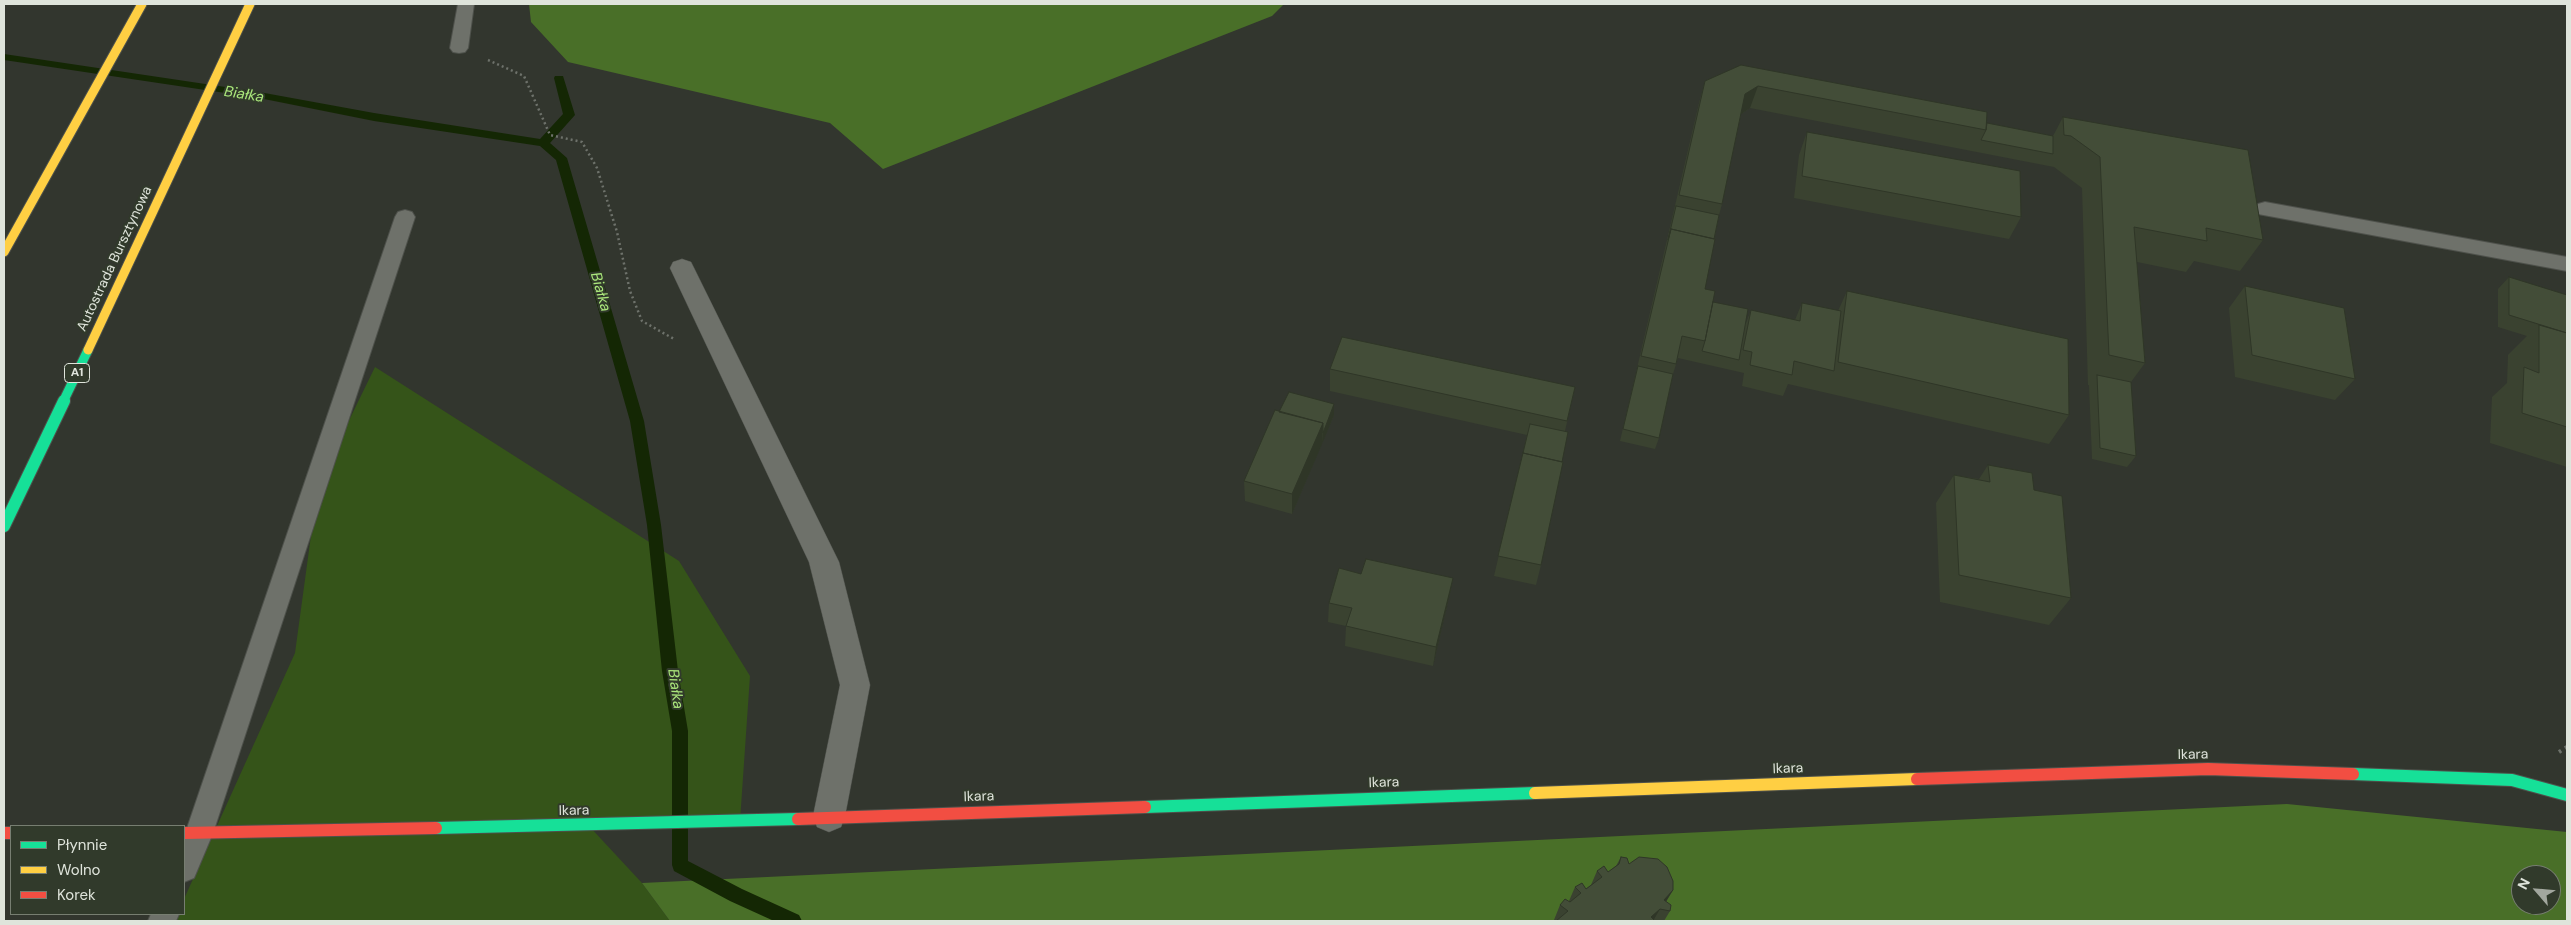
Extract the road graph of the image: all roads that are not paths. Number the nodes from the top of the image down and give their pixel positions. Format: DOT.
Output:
graph roads {
  1 [pos="142,4"];
  2 [pos="250,4"];
  3 [pos="466,4"];
  4 [pos="459,48"];
  5 [pos="2265,209"];
  6 [pos="405,217"];
  7 [pos="4,252"];
  8 [pos="2567,264"];
  9 [pos="682,268"];
  10 [pos="4,526"];
  11 [pos="2567,794"];
  12 [pos="829,816"];
  13 [pos="191,833"];
  14 [pos="185,864"];
  1 -- 7 [label="main road"];
  2 -- 10 [label="main road, Autostrada Bursztynowa / A1"];
  3 -- 4 [label="lane"];
  5 -- 8 [label="lane"];
  6 -- 13 [label="lane"];
  9 -- 12 [label="street"];
  11 -- 12 [label="main road, Ikara"];
  12 -- 13 [label="main road, Ikara"];
  13 -- 14 [label="lane"];
}
